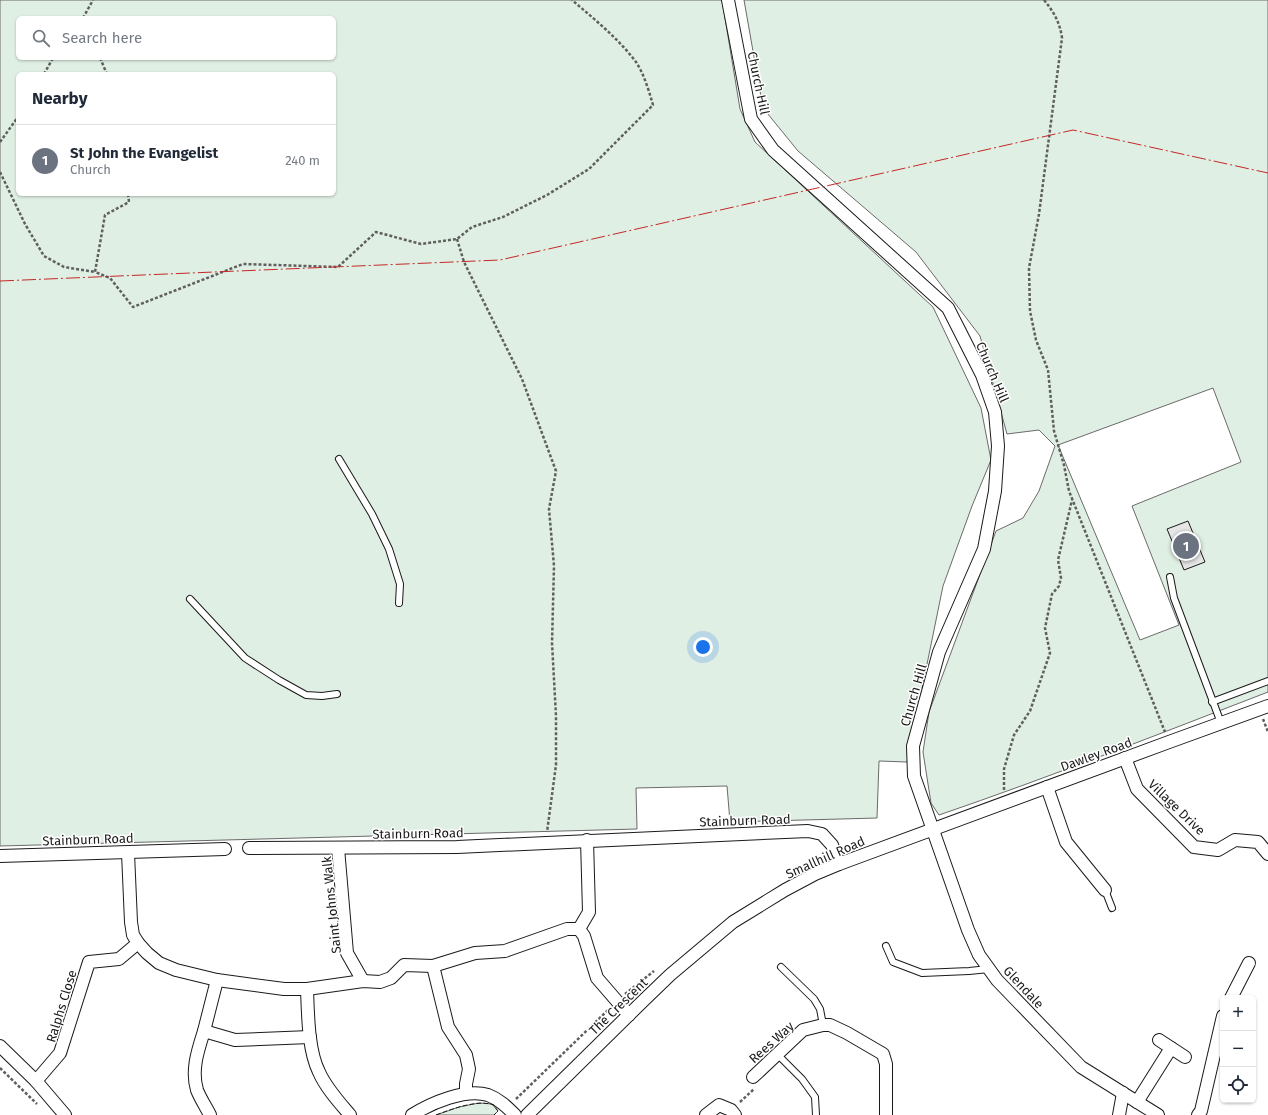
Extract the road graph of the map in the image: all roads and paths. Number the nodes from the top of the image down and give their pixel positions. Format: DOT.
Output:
graph roads {
  1 [pos="92,0"];
  2 [pos="572,0"];
  3 [pos="728,0"];
  4 [pos="1044,0"];
  5 [pos="84,16"];
  6 [pos="52,60"];
  7 [pos="101,60"];
  8 [pos="45,72"];
  9 [pos="106,72"];
  10 [pos="16,120"];
  11 [pos="0,142"];
  12 [pos="0,172"];
  13 [pos="128,196"];
  14 [pos="458,239"];
  15 [pos="95,272"];
  16 [pos="339,459"];
  17 [pos="1072,500"];
  18 [pos="1170,577"];
  19 [pos="190,599"];
  20 [pos="399,603"];
  21 [pos="1268,681"];
  22 [pos="337,694"];
  23 [pos="1212,702"];
  24 [pos="1268,706"];
  25 [pos="1221,723"];
  26 [pos="1169,742"];
  27 [pos="1126,758"];
  28 [pos="1047,787"];
  29 [pos="1004,803"];
  30 [pos="933,829"];
  31 [pos="587,840"];
  32 [pos="546,842"];
  33 [pos="249,848"];
  34 [pos="338,848"];
  35 [pos="225,849"];
  36 [pos="128,853"];
  37 [pos="1268,854"];
  38 [pos="0,856"];
  39 [pos="839,864"];
  40 [pos="1105,890"];
  41 [pos="1112,908"];
  42 [pos="733,922"];
  43 [pos="579,929"];
  44 [pos="138,943"];
  45 [pos="886,946"];
  46 [pos="1249,963"];
  47 [pos="433,966"];
  48 [pos="781,967"];
  49 [pos="989,969"];
  50 [pos="670,975"];
  51 [pos="217,980"];
  52 [pos="363,981"];
  53 [pos="307,989"];
  54 [pos="1233,995"];
  55 [pos="617,1001"];
  56 [pos="629,1015"];
  57 [pos="823,1025"];
  58 [pos="1220,1030"];
  59 [pos="204,1031"];
  60 [pos="310,1037"];
  61 [pos="1159,1040"];
  62 [pos="0,1046"];
  63 [pos="1171,1048"];
  64 [pos="777,1054"];
  65 [pos="1185,1057"];
  66 [pos="0,1068"];
  67 [pos="753,1077"];
  68 [pos="36,1081"];
  69 [pos="1122,1092"];
  70 [pos="466,1093"];
  71 [pos="1137,1102"];
  72 [pos="38,1104"];
  73 [pos="512,1111"];
  74 [pos="733,1113"];
  75 [pos="65,1115"];
  76 [pos="210,1115"];
  77 [pos="350,1115"];
  78 [pos="412,1115"];
  79 [pos="527,1115"];
  80 [pos="706,1115"];
  81 [pos="816,1115"];
  82 [pos="886,1115"];
  83 [pos="1119,1115"];
  84 [pos="1158,1115"];
  85 [pos="1198,1115"];
  1 -- 5 [label="path"];
  2 -- 14 [label="path"];
  3 -- 30 [label="street, Church Hill"];
  4 -- 17 [label="path"];
  6 -- 8 [label="path"];
  7 -- 9 [label="path"];
  10 -- 11 [label="path"];
  12 -- 15 [label="path"];
  13 -- 15 [label="path"];
  14 -- 15 [label="path"];
  14 -- 32 [label="path"];
  16 -- 20 [label="lane"];
  17 -- 26 [label="path"];
  17 -- 29 [label="path"];
  18 -- 23 [label="lane"];
  19 -- 22 [label="lane"];
  21 -- 23 [label="lane"];
  23 -- 25 [label="lane"];
  24 -- 25 [label="street, Dawley Road"];
  25 -- 26 [label="street, Dawley Road"];
  26 -- 27 [label="street, Dawley Road"];
  27 -- 28 [label="street, Dawley Road"];
  27 -- 37 [label="street, Village Drive"];
  28 -- 29 [label="street, Dawley Road"];
  28 -- 40 [label="street"];
  29 -- 30 [label="street, Dawley Road"];
  30 -- 39 [label="street, Smallhill Road"];
  30 -- 49 [label="street, Glendale"];
  31 -- 32 [label="street, Stainburn Road"];
  31 -- 39 [label="street, Stainburn Road"];
  31 -- 43 [label="street"];
  32 -- 34 [label="street, Stainburn Road"];
  33 -- 34 [label="street, Stainburn Road"];
  34 -- 52 [label="street, Saint Johns Walk"];
  35 -- 36 [label="street, Stainburn Road"];
  36 -- 38 [label="street, Stainburn Road"];
  36 -- 44 [label="street"];
  39 -- 42 [label="street, Smallhill Road"];
  40 -- 41 [label="lane"];
  42 -- 50 [label="street, The Crescent"];
  43 -- 47 [label="street"];
  43 -- 55 [label="street"];
  44 -- 51 [label="street"];
  44 -- 68 [label="street, Ralphs Close"];
  45 -- 49 [label="lane"];
  46 -- 54 [label="street"];
  47 -- 52 [label="street"];
  47 -- 70 [label="street"];
  48 -- 57 [label="lane"];
  49 -- 69 [label="street, Glendale"];
  50 -- 55 [label="path"];
  50 -- 56 [label="street, The Crescent"];
  51 -- 53 [label="street"];
  51 -- 59 [label="street"];
  52 -- 53 [label="street"];
  53 -- 60 [label="street"];
  55 -- 56 [label="street"];
  55 -- 73 [label="path"];
  56 -- 79 [label="street, The Crescent"];
  57 -- 64 [label="street, Rees Way"];
  57 -- 82 [label="street"];
  58 -- 85 [label="street"];
  59 -- 60 [label="street"];
  59 -- 76 [label="street"];
  60 -- 77 [label="street"];
  61 -- 63 [label="street"];
  62 -- 68 [label="street"];
  63 -- 65 [label="street"];
  63 -- 71 [label="street"];
  64 -- 67 [label="street, Rees Way"];
  64 -- 81 [label="lane"];
  66 -- 72 [label="path"];
  67 -- 74 [label="path"];
  68 -- 75 [label="street"];
  69 -- 71 [label="street, Glendale"];
  69 -- 83 [label="street"];
  70 -- 73 [label="street"];
  70 -- 78 [label="street"];
  71 -- 84 [label="street, Glendale"];
  74 -- 80 [label="street"];
}
